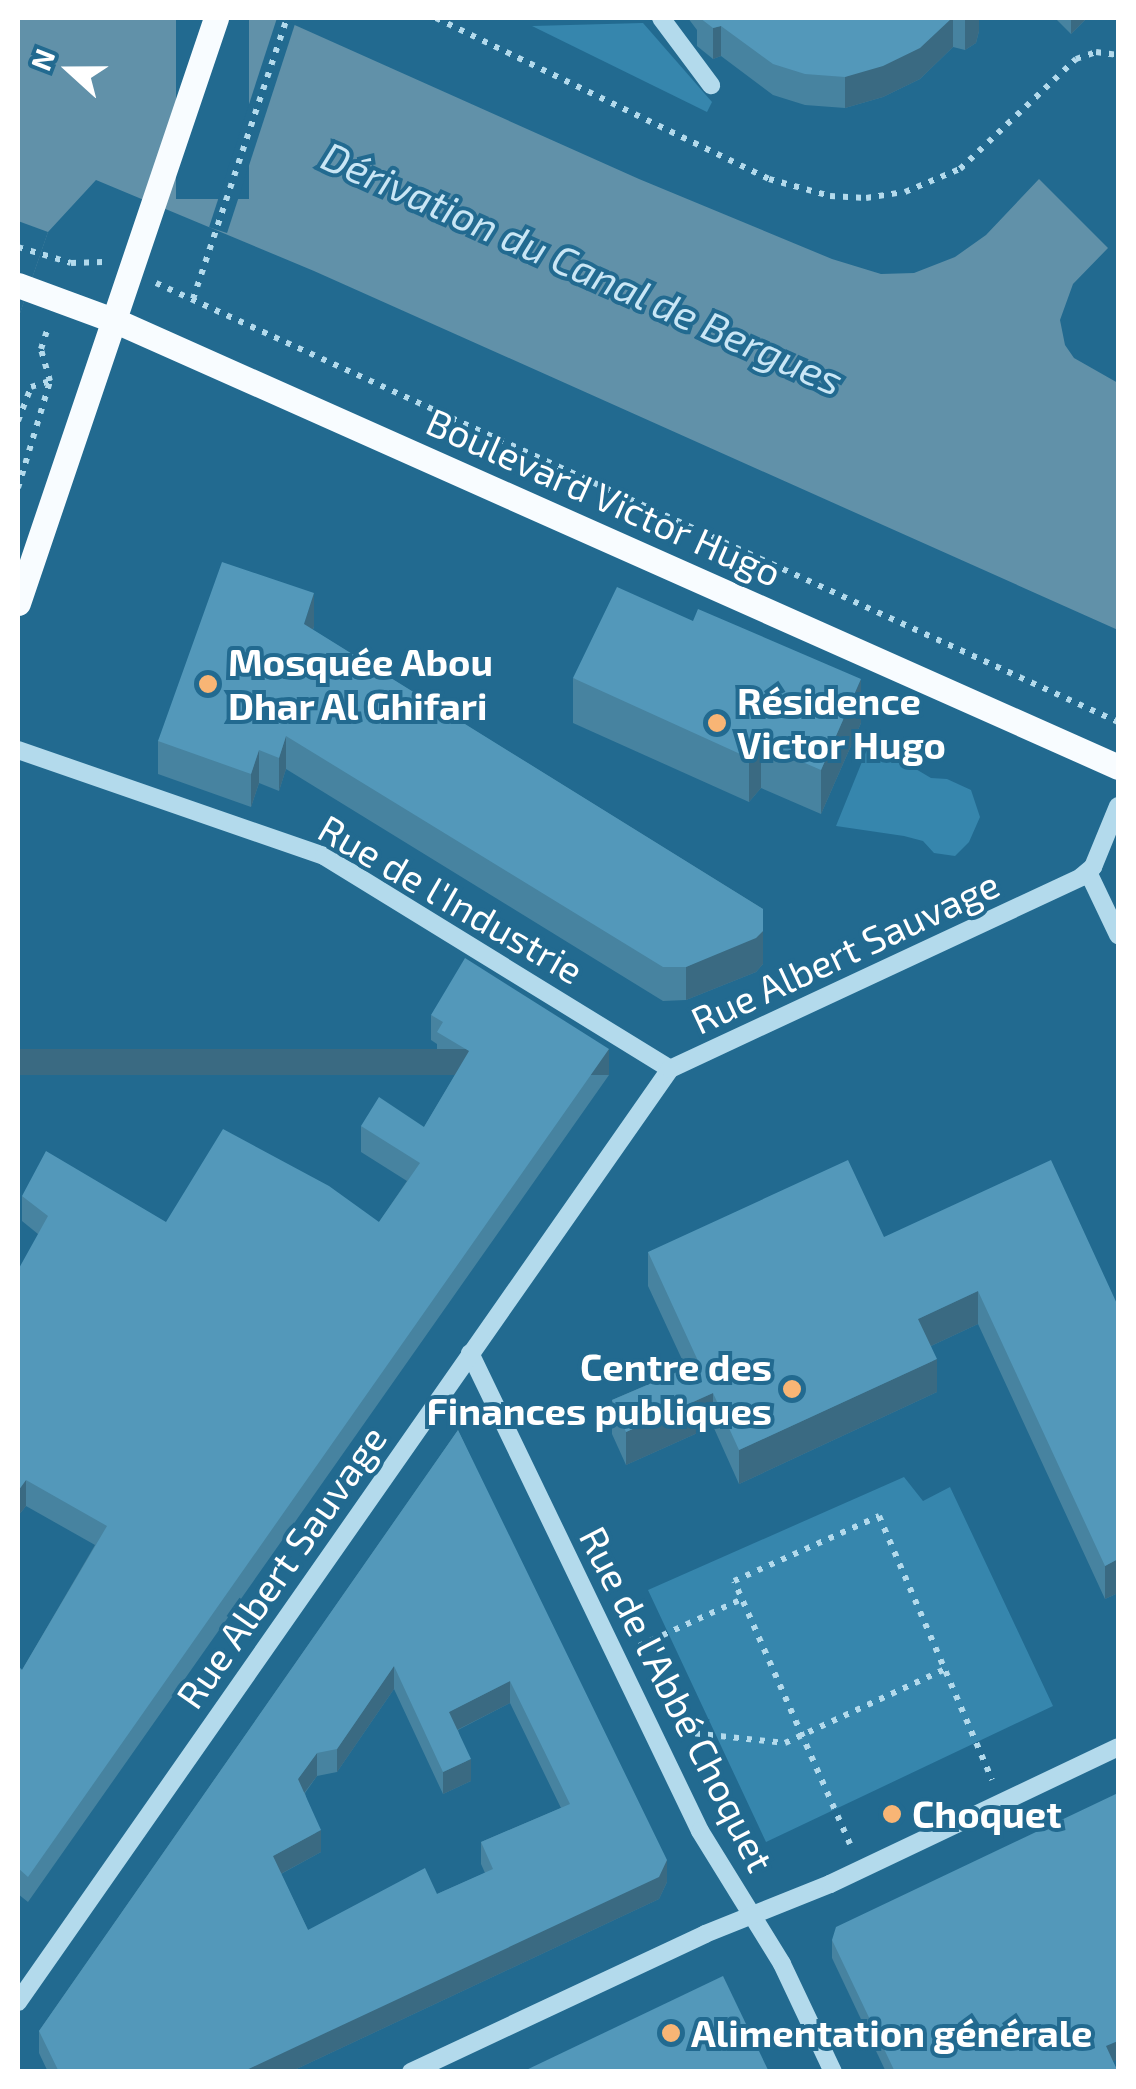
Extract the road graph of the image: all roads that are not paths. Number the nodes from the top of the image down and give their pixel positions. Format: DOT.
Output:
graph roads {
  1 [pos="216,18"];
  2 [pos="660,18"];
  3 [pos="711,85"];
  4 [pos="18,285"];
  5 [pos="116,321"];
  6 [pos="18,602"];
  7 [pos="18,750"];
  8 [pos="1118,766"];
  9 [pos="1118,806"];
  10 [pos="1088,872"];
  11 [pos="1118,936"];
  12 [pos="670,1069"];
  13 [pos="470,1352"];
  14 [pos="1118,1748"];
  15 [pos="752,1915"];
  16 [pos="18,2002"];
  17 [pos="411,2072"];
  18 [pos="833,2072"];
  1 -- 5 [label="main road"];
  2 -- 3 [label="street"];
  4 -- 5 [label="main road, Boulevard Victor Hugo"];
  5 -- 6 [label="main road"];
  5 -- 8 [label="main road, Boulevard Victor Hugo"];
  7 -- 12 [label="street, Rue de l'Industrie"];
  9 -- 10 [label="street"];
  10 -- 11 [label="street"];
  10 -- 12 [label="street, Rue Albert Sauvage"];
  12 -- 13 [label="street, Rue Albert Sauvage"];
  13 -- 15 [label="street, Rue de l'Abbé Choquet"];
  13 -- 16 [label="street, Rue Albert Sauvage"];
  14 -- 15 [label="street"];
  15 -- 17 [label="street"];
  15 -- 18 [label="street, Rue de l'Abbé Choquet"];
}
